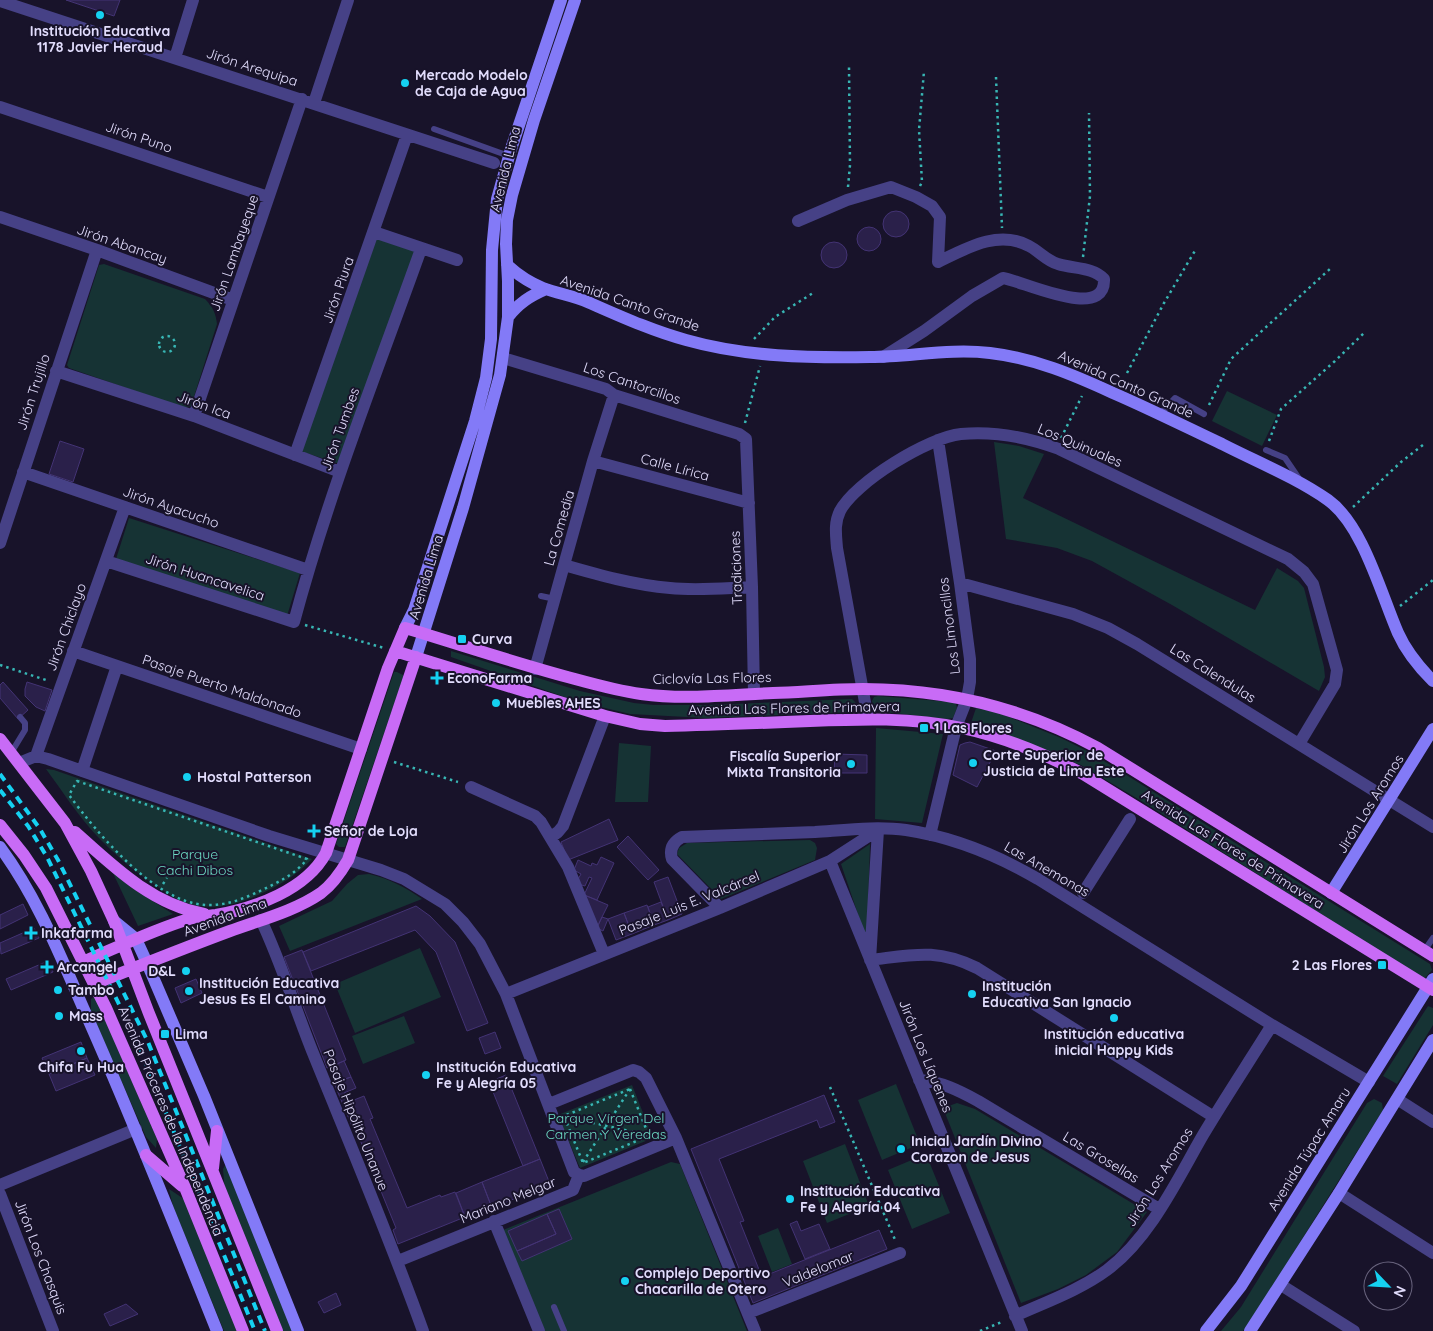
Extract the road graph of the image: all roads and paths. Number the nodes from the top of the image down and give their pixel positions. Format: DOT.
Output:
graph roads {
  1 [pos="193,0"];
  2 [pos="348,0"];
  3 [pos="561,0"];
  4 [pos="575,0"];
  5 [pos="0,1"];
  6 [pos="175,58"];
  7 [pos="848,67"];
  8 [pos="924,71"];
  9 [pos="996,77"];
  10 [pos="302,99"];
  11 [pos="314,103"];
  12 [pos="0,107"];
  13 [pos="1089,113"];
  14 [pos="434,129"];
  15 [pos="407,135"];
  16 [pos="509,156"];
  17 [pos="494,163"];
  18 [pos="268,197"];
  19 [pos="916,197"];
  20 [pos="847,200"];
  21 [pos="0,218"];
  22 [pos="798,221"];
  23 [pos="374,232"];
  24 [pos="1002,239"];
  25 [pos="421,249"];
  26 [pos="1196,249"];
  27 [pos="97,250"];
  28 [pos="457,260"];
  29 [pos="507,265"];
  30 [pos="1331,268"];
  31 [pos="1082,269"];
  32 [pos="546,289"];
  33 [pos="813,293"];
  34 [pos="233,300"];
  35 [pos="508,316"];
  36 [pos="492,318"];
  37 [pos="1364,333"];
  38 [pos="162,338"];
  39 [pos="743,351"];
  40 [pos="883,357"];
  41 [pos="503,358"];
  42 [pos="761,365"];
  43 [pos="56,371"];
  44 [pos="1127,373"];
  45 [pos="1218,385"];
  46 [pos="614,395"];
  47 [pos="1082,396"];
  48 [pos="1160,414"];
  49 [pos="1204,414"];
  50 [pos="194,416"];
  51 [pos="744,423"];
  52 [pos="938,440"];
  53 [pos="1060,440"];
  54 [pos="747,442"];
  55 [pos="1424,445"];
  56 [pos="1266,450"];
  57 [pos="296,455"];
  58 [pos="594,461"];
  59 [pos="23,472"];
  60 [pos="340,472"];
  61 [pos="1304,485"];
  62 [pos="749,503"];
  63 [pos="125,507"];
  64 [pos="1345,515"];
  65 [pos="0,543"];
  66 [pos="106,561"];
  67 [pos="564,565"];
  68 [pos="308,570"];
  69 [pos="1433,580"];
  70 [pos="960,583"];
  71 [pos="752,587"];
  72 [pos="541,596"];
  73 [pos="555,599"];
  74 [pos="1391,613"];
  75 [pos="294,622"];
  76 [pos="405,628"];
  77 [pos="424,634"];
  78 [pos="390,650"];
  79 [pos="73,651"];
  80 [pos="416,657"];
  81 [pos="0,665"];
  82 [pos="117,666"];
  83 [pos="535,669"];
  84 [pos="1433,681"];
  85 [pos="61,685"];
  86 [pos="863,689"];
  87 [pos="754,694"];
  88 [pos="967,699"];
  89 [pos="605,716"];
  90 [pos="20,717"];
  91 [pos="868,719"];
  92 [pos="956,727"];
  93 [pos="1433,729"];
  94 [pos="0,739"];
  95 [pos="1299,744"];
  96 [pos="361,749"];
  97 [pos="11,753"];
  98 [pos="36,756"];
  99 [pos="383,759"];
  100 [pos="19,763"];
  101 [pos="82,770"];
  102 [pos="471,787"];
  103 [pos="69,795"];
  104 [pos="1390,800"];
  105 [pos="1130,819"];
  106 [pos="65,823"];
  107 [pos="0,825"];
  108 [pos="1433,827"];
  109 [pos="878,830"];
  110 [pos="930,835"];
  111 [pos="550,836"];
  112 [pos="0,847"];
  113 [pos="326,853"];
  114 [pos="307,859"];
  115 [pos="348,860"];
  116 [pos="830,861"];
  117 [pos="167,878"];
  118 [pos="161,888"];
  119 [pos="1083,893"];
  120 [pos="1332,893"];
  121 [pos="720,908"];
  122 [pos="211,915"];
  123 [pos="261,920"];
  124 [pos="114,921"];
  125 [pos="1433,938"];
  126 [pos="136,939"];
  127 [pos="122,945"];
  128 [pos="604,954"];
  129 [pos="1429,954"];
  130 [pos="870,960"];
  131 [pos="83,962"];
  132 [pos="147,963"];
  133 [pos="65,969"];
  134 [pos="131,969"];
  135 [pos="94,984"];
  136 [pos="1431,986"];
  137 [pos="76,991"];
  138 [pos="506,994"];
  139 [pos="1272,1025"];
  140 [pos="1433,1040"];
  141 [pos="919,1080"];
  142 [pos="1369,1082"];
  143 [pos="830,1087"];
  144 [pos="630,1089"];
  145 [pos="1396,1099"];
  146 [pos="549,1104"];
  147 [pos="564,1116"];
  148 [pos="1214,1117"];
  149 [pos="1433,1122"];
  150 [pos="606,1126"];
  151 [pos="136,1129"];
  152 [pos="217,1131"];
  153 [pos="649,1136"];
  154 [pos="676,1138"];
  155 [pos="146,1155"];
  156 [pos="581,1169"];
  157 [pos="213,1171"];
  158 [pos="0,1185"];
  159 [pos="186,1190"];
  160 [pos="1339,1193"];
  161 [pos="0,1194"];
  162 [pos="1159,1209"];
  163 [pos="494,1221"];
  164 [pos="900,1252"];
  165 [pos="1433,1253"];
  166 [pos="398,1261"];
  167 [pos="1281,1285"];
  168 [pos="554,1307"];
  169 [pos="748,1313"];
  170 [pos="1015,1316"];
  171 [pos="53,1331"];
  172 [pos="217,1331"];
  173 [pos="243,1331"];
  174 [pos="277,1331"];
  175 [pos="298,1331"];
  176 [pos="423,1331"];
  177 [pos="539,1331"];
  178 [pos="564,1331"];
  179 [pos="755,1331"];
  180 [pos="980,1331"];
  181 [pos="1022,1331"];
  182 [pos="1206,1331"];
  183 [pos="1250,1331"];
  184 [pos="1354,1331"];
  1 -- 6 [label="street"];
  2 -- 11 [label="street"];
  3 -- 16 [label="main road, Avenida Lima"];
  4 -- 29 [label="main road, Avenida Lima"];
  5 -- 6 [label="street, Jirón Arequipa"];
  6 -- 10 [label="street, Jirón Arequipa"];
  7 -- 20 [label="path"];
  8 -- 19 [label="path"];
  9 -- 24 [label="path"];
  10 -- 11 [label="street, Jirón Arequipa"];
  10 -- 18 [label="street, Jirón Lambayeque"];
  11 -- 15 [label="street, Jirón Arequipa"];
  12 -- 18 [label="street, Jirón Puno"];
  13 -- 31 [label="path"];
  14 -- 16 [label="lane"];
  15 -- 17 [label="street, Jirón Arequipa"];
  15 -- 23 [label="street, Jirón Piura"];
  16 -- 36 [label="main road, Avenida Lima"];
  18 -- 34 [label="street, Jirón Lambayeque"];
  19 -- 20 [label="street"];
  19 -- 24 [label="street"];
  20 -- 22 [label="street"];
  21 -- 27 [label="street, Jirón Abancay"];
  23 -- 25 [label="street"];
  23 -- 57 [label="street, Jirón Piura"];
  24 -- 31 [label="street"];
  25 -- 28 [label="street"];
  25 -- 60 [label="street, Jirón Tumbes"];
  26 -- 44 [label="path"];
  27 -- 34 [label="street, Jirón Abancay"];
  27 -- 43 [label="street, Jirón Trujillo"];
  29 -- 32 [label="main road, Avenida Canto Grande"];
  29 -- 35 [label="main road, Avenida Lima"];
  30 -- 45 [label="path"];
  31 -- 40 [label="street"];
  32 -- 35 [label="main road, Avenida Canto Grande"];
  32 -- 39 [label="main road, Avenida Canto Grande"];
  33 -- 39 [label="path"];
  34 -- 50 [label="street, Jirón Lambayeque"];
  35 -- 36 [label="main road"];
  35 -- 41 [label="main road, Avenida Lima"];
  36 -- 76 [label="main road, Avenida Lima"];
  37 -- 56 [label="path"];
  38 -- 38 [label="path"];
  39 -- 40 [label="main road, Avenida Canto Grande"];
  40 -- 48 [label="main road, Avenida Canto Grande"];
  41 -- 46 [label="street, Los Cantorcillos"];
  41 -- 77 [label="main road, Avenida Lima"];
  42 -- 51 [label="path"];
  43 -- 50 [label="street, Jirón Ica"];
  43 -- 59 [label="street, Jirón Trujillo"];
  46 -- 54 [label="street, Los Cantorcillos"];
  46 -- 58 [label="street, La Comedia"];
  47 -- 53 [label="path"];
  48 -- 49 [label="lane"];
  48 -- 61 [label="main road, Avenida Canto Grande"];
  50 -- 57 [label="street, Jirón Ica"];
  52 -- 70 [label="street, Los Limoncillos"];
  52 -- 86 [label="street, Los Quinuales"];
  52 -- 95 [label="street, Los Quinuales"];
  54 -- 62 [label="street, Tradiciones"];
  55 -- 64 [label="path"];
  56 -- 61 [label="lane"];
  57 -- 60 [label="street, Jirón Ica"];
  58 -- 62 [label="street, Calle Lírica"];
  58 -- 67 [label="street, La Comedia"];
  59 -- 63 [label="street, Jirón Ayacucho"];
  59 -- 65 [label="street, Jirón Trujillo"];
  60 -- 68 [label="street, Jirón Tumbes"];
  61 -- 64 [label="main road, Avenida Canto Grande"];
  62 -- 71 [label="street, Tradiciones"];
  63 -- 66 [label="street, Jirón Chiclayo"];
  63 -- 68 [label="street, Jirón Ayacucho"];
  64 -- 74 [label="main road, Avenida Canto Grande"];
  66 -- 75 [label="street, Jirón Huancavelica"];
  66 -- 79 [label="street, Jirón Chiclayo"];
  67 -- 71 [label="street"];
  67 -- 73 [label="street, La Comedia"];
  68 -- 75 [label="street, Jirón Tumbes"];
  69 -- 74 [label="path"];
  70 -- 88 [label="street, Los Limoncillos"];
  70 -- 95 [label="street, Las Calendulas"];
  71 -- 87 [label="street, Tradiciones"];
  72 -- 73 [label="lane"];
  73 -- 83 [label="street, La Comedia"];
  74 -- 84 [label="main road, Avenida Canto Grande"];
  75 -- 78 [label="path"];
  76 -- 77 [label="main road, Avenida Las Flores de Primavera"];
  76 -- 78 [label="main road, Avenida Lima"];
  77 -- 80 [label="main road, Avenida Lima"];
  77 -- 83 [label="main road, Avenida Las Flores de Primavera"];
  78 -- 80 [label="main road, Avenida Las Flores de Primavera"];
  78 -- 96 [label="main road, Avenida Lima"];
  79 -- 82 [label="street, Pasaje Puerto Maldonado"];
  79 -- 85 [label="street, Jirón Chiclayo"];
  80 -- 89 [label="main road, Avenida Las Flores de Primavera"];
  80 -- 99 [label="main road, Avenida Lima"];
  81 -- 85 [label="path"];
  82 -- 96 [label="street, Pasaje Puerto Maldonado"];
  82 -- 101 [label="street"];
  83 -- 87 [label="main road, Avenida Las Flores de Primavera"];
  85 -- 98 [label="street, Jirón Chiclayo"];
  86 -- 87 [label="main road, Avenida Las Flores de Primavera"];
  86 -- 88 [label="main road, Avenida Las Flores de Primavera"];
  86 -- 91 [label="street, Los Quinuales"];
  88 -- 92 [label="street, Los Limoncillos"];
  88 -- 120 [label="main road, Avenida Las Flores de Primavera"];
  89 -- 91 [label="main road, Avenida Las Flores de Primavera"];
  89 -- 111 [label="street"];
  90 -- 97 [label="lane"];
  91 -- 92 [label="main road, Avenida Las Flores de Primavera"];
  92 -- 110 [label="street, Los Limoncillos"];
  92 -- 136 [label="main road, Avenida Las Flores de Primavera"];
  93 -- 104 [label="main road, Jirón Los Aromos"];
  94 -- 97 [label="main road, Avenida Próceres de la Independencia"];
  95 -- 104 [label="street, Las Calendulas"];
  96 -- 113 [label="main road, Avenida Lima"];
  97 -- 100 [label="main road, Avenida Próceres de la Independencia"];
  98 -- 100 [label="street"];
  98 -- 101 [label="street"];
  99 -- 102 [label="path"];
  99 -- 115 [label="main road, Avenida Lima"];
  100 -- 106 [label="main road, Avenida Próceres de la Independencia"];
  101 -- 113 [label="street"];
  102 -- 111 [label="street"];
  103 -- 118 [label="path"];
  104 -- 108 [label="street, Las Calendulas"];
  104 -- 120 [label="main road, Jirón Los Aromos"];
  105 -- 119 [label="street"];
  106 -- 122 [label="main road"];
  106 -- 124 [label="main road, Avenida Próceres de la Independencia"];
  107 -- 131 [label="main road, Avenida Próceres de la Independencia"];
  109 -- 110 [label="street, Las Anemonas"];
  109 -- 116 [label="street, Pasaje Luis E. Valcárcel"];
  109 -- 121 [label="street, Las Anemonas"];
  109 -- 130 [label="street, Jirón Los Líquenes"];
  110 -- 139 [label="street, Las Anemonas"];
  111 -- 128 [label="street"];
  112 -- 133 [label="main road"];
  113 -- 115 [label="street"];
  113 -- 122 [label="main road, Avenida Lima"];
  114 -- 118 [label="path"];
  115 -- 123 [label="main road, Avenida Lima"];
  115 -- 138 [label="street"];
  116 -- 121 [label="street, Pasaje Luis E. Valcárcel"];
  116 -- 130 [label="street, Jirón Los Líquenes"];
  117 -- 118 [label="path"];
  120 -- 129 [label="main road, Avenida Las Flores de Primavera"];
  121 -- 128 [label="street, Pasaje Luis E. Valcárcel"];
  122 -- 126 [label="main road, Avenida Lima"];
  123 -- 132 [label="main road, Avenida Lima"];
  123 -- 166 [label="street, Pasaje Hipólito Unanue"];
  124 -- 126 [label="main road, Avenida Próceres de la Independencia"];
  124 -- 127 [label="main road, Avenida Próceres de la Independencia"];
  125 -- 129 [label="lane"];
  126 -- 127 [label="main road, Avenida Lima"];
  126 -- 132 [label="main road, Avenida Próceres de la Independencia"];
  127 -- 131 [label="main road, Avenida Lima"];
  127 -- 134 [label="main road, Avenida Próceres de la Independencia"];
  128 -- 138 [label="street, Pasaje Luis E. Valcárcel"];
  130 -- 141 [label="street, Jirón Los Líquenes"];
  130 -- 148 [label="street"];
  131 -- 133 [label="main road, Avenida Lima"];
  131 -- 135 [label="main road, Avenida Próceres de la Independencia"];
  132 -- 134 [label="main road, Avenida Lima"];
  132 -- 152 [label="main road, Avenida Próceres de la Independencia"];
  133 -- 137 [label="main road"];
  134 -- 135 [label="main road, Avenida Lima"];
  134 -- 157 [label="main road, Avenida Próceres de la Independencia"];
  135 -- 137 [label="main road, Avenida Lima"];
  135 -- 159 [label="main road, Avenida Próceres de la Independencia"];
  136 -- 142 [label="main road, Avenida Túpac Amaru"];
  137 -- 151 [label="main road"];
  138 -- 146 [label="street"];
  139 -- 142 [label="street, Las Anemonas"];
  139 -- 148 [label="street, Jirón Los Aromos"];
  140 -- 145 [label="main road"];
  141 -- 162 [label="street, Las Grosellas"];
  141 -- 170 [label="street, Jirón Los Líquenes"];
  142 -- 182 [label="main road, Avenida Túpac Amaru"];
  143 -- 164 [label="path"];
  144 -- 147 [label="path"];
  144 -- 150 [label="path"];
  144 -- 153 [label="path"];
  145 -- 149 [label="street"];
  145 -- 160 [label="main road"];
  146 -- 154 [label="street"];
  146 -- 156 [label="street"];
  147 -- 150 [label="path"];
  147 -- 156 [label="path"];
  148 -- 162 [label="street, Jirón Los Aromos"];
  150 -- 153 [label="path"];
  150 -- 156 [label="path"];
  151 -- 155 [label="main road"];
  151 -- 158 [label="street"];
  152 -- 157 [label="main road"];
  152 -- 175 [label="main road, Avenida Próceres de la Independencia"];
  153 -- 154 [label="path"];
  153 -- 156 [label="path"];
  154 -- 156 [label="street"];
  154 -- 169 [label="street"];
  155 -- 159 [label="main road"];
  155 -- 172 [label="main road"];
  156 -- 163 [label="street, Mariano Melgar"];
  157 -- 174 [label="main road, Avenida Próceres de la Independencia"];
  159 -- 173 [label="main road, Avenida Próceres de la Independencia"];
  160 -- 165 [label="street"];
  160 -- 167 [label="main road"];
  161 -- 171 [label="street, Jirón Los Chasquis"];
  162 -- 170 [label="street, Jirón Los Aromos"];
  163 -- 166 [label="street, Mariano Melgar"];
  163 -- 177 [label="street"];
  164 -- 169 [label="street, Valdelomar"];
  166 -- 176 [label="street, Pasaje Hipólito Unanue"];
  167 -- 183 [label="main road"];
  167 -- 184 [label="street"];
  168 -- 178 [label="lane"];
  169 -- 179 [label="street"];
  170 -- 180 [label="path"];
  170 -- 181 [label="street, Jirón Los Líquenes"];
}
